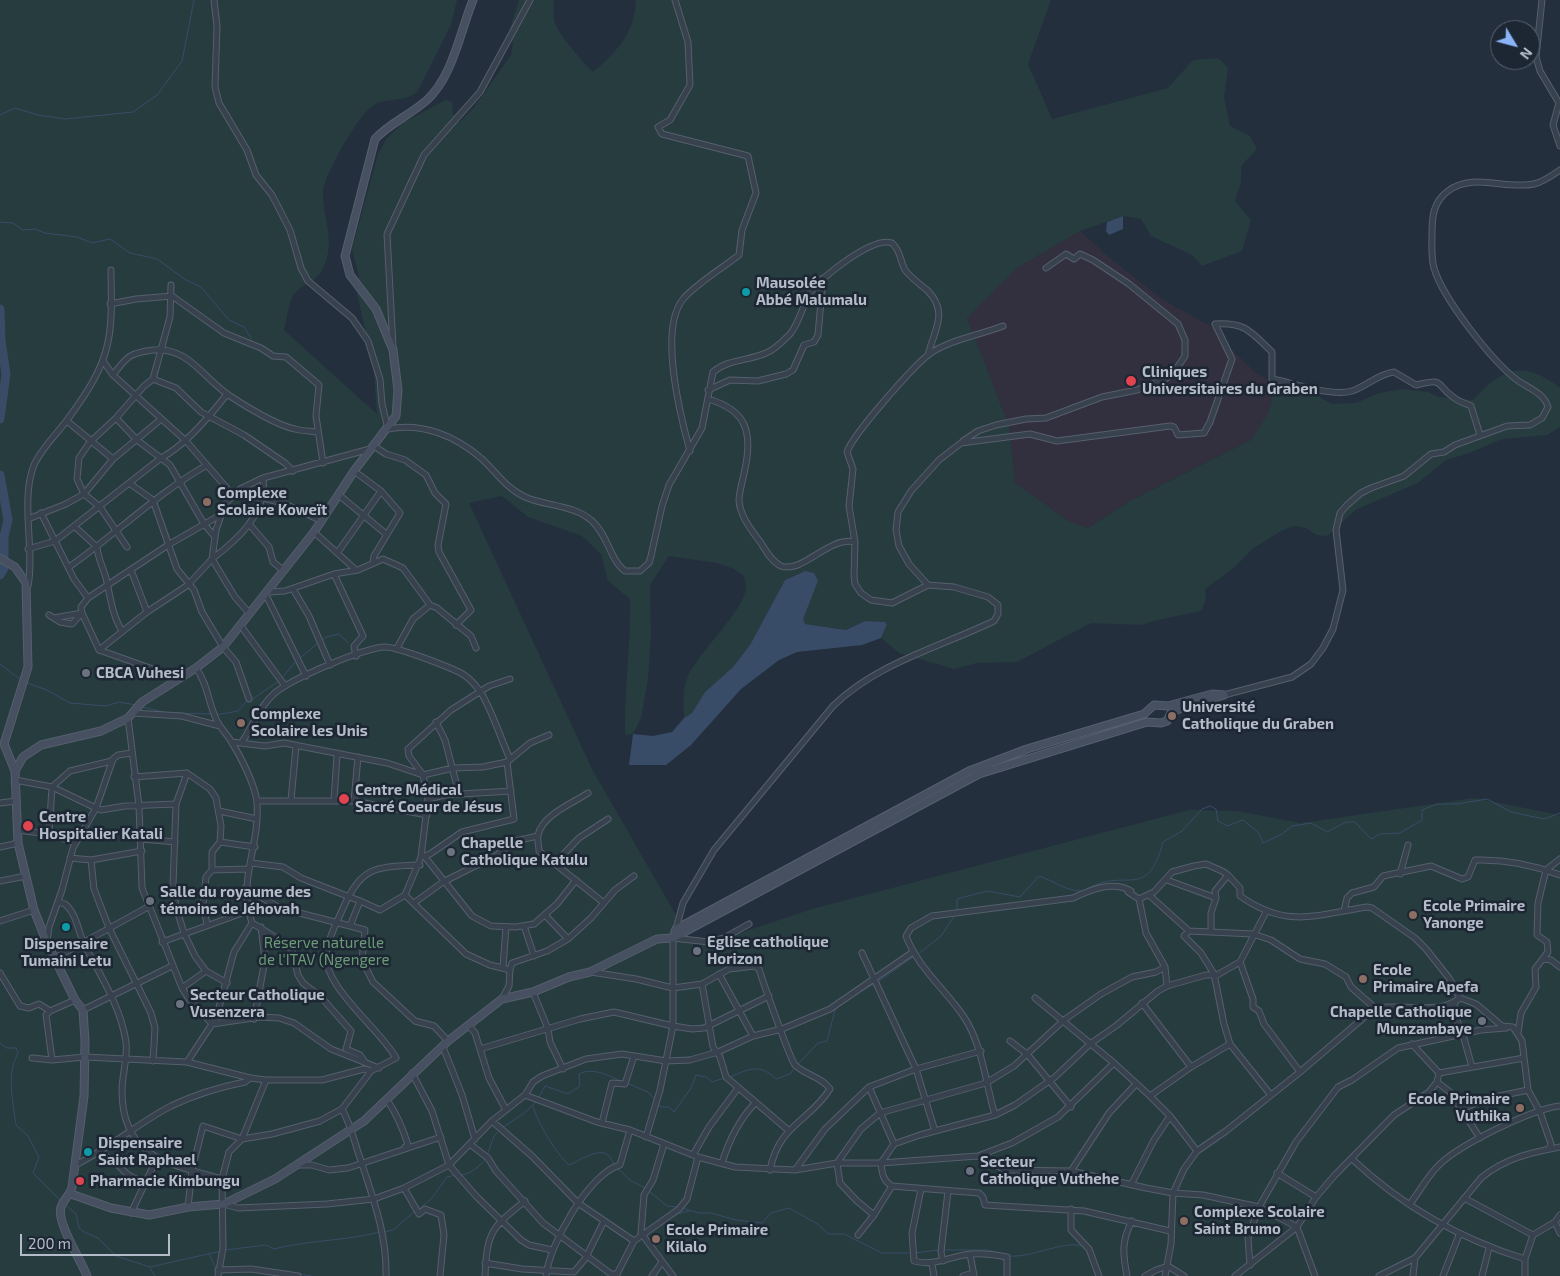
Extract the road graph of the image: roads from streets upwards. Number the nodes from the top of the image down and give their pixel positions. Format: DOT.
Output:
graph roads {
  1 [pos="214,0"];
  2 [pos="473,0"];
  3 [pos="530,0"];
  4 [pos="675,0"];
  5 [pos="1542,0"];
  6 [pos="1560,146"];
  7 [pos="1560,170"];
  8 [pos="1046,268"];
  9 [pos="111,270"];
  10 [pos="823,277"];
  11 [pos="171,286"];
  12 [pos="172,296"];
  13 [pos="110,304"];
  14 [pos="1003,326"];
  15 [pos="163,349"];
  16 [pos="393,350"];
  17 [pos="928,355"];
  18 [pos="103,361"];
  19 [pos="113,375"];
  20 [pos="153,379"];
  21 [pos="708,390"];
  22 [pos="136,394"];
  23 [pos="227,394"];
  24 [pos="708,399"];
  25 [pos="396,416"];
  26 [pos="209,417"];
  27 [pos="116,418"];
  28 [pos="160,420"];
  29 [pos="67,421"];
  30 [pos="401,426"];
  31 [pos="388,429"];
  32 [pos="318,432"];
  33 [pos="1480,435"];
  34 [pos="137,440"];
  35 [pos="186,441"];
  36 [pos="90,442"];
  37 [pos="960,443"];
  38 [pos="372,447"];
  39 [pos="690,451"];
  40 [pos="162,458"];
  41 [pos="114,459"];
  42 [pos="324,463"];
  43 [pos="207,465"];
  44 [pos="354,471"];
  45 [pos="293,472"];
  46 [pos="263,478"];
  47 [pos="180,480"];
  48 [pos="129,483"];
  49 [pos="381,491"];
  50 [pos="84,494"];
  51 [pos="232,494"];
  52 [pos="339,495"];
  53 [pos="264,498"];
  54 [pos="153,500"];
  55 [pos="100,507"];
  56 [pos="41,513"];
  57 [pos="222,514"];
  58 [pos="363,516"];
  59 [pos="28,519"];
  60 [pos="322,521"];
  61 [pos="204,524"];
  62 [pos="249,524"];
  63 [pos="74,526"];
  64 [pos="116,529"];
  65 [pos="314,532"];
  66 [pos="386,534"];
  67 [pos="215,537"];
  68 [pos="55,541"];
  69 [pos="855,542"];
  70 [pos="168,545"];
  71 [pos="97,547"];
  72 [pos="127,547"];
  73 [pos="28,549"];
  74 [pos="338,552"];
  75 [pos="2,559"];
  76 [pos="212,559"];
  77 [pos="373,563"];
  78 [pos="69,567"];
  79 [pos="132,570"];
  80 [pos="282,570"];
  81 [pos="356,570"];
  82 [pos="334,574"];
  83 [pos="188,585"];
  84 [pos="928,585"];
  85 [pos="108,586"];
  86 [pos="293,589"];
  87 [pos="266,592"];
  88 [pos="26,595"];
  89 [pos="88,598"];
  90 [pos="430,605"];
  91 [pos="147,612"];
  92 [pos="82,613"];
  93 [pos="249,613"];
  94 [pos="456,624"];
  95 [pos="241,626"];
  96 [pos="122,630"];
  97 [pos="223,647"];
  98 [pos="397,648"];
  99 [pos="476,648"];
  100 [pos="99,650"];
  101 [pos="356,656"];
  102 [pos="330,665"];
  103 [pos="196,668"];
  104 [pos="183,676"];
  105 [pos="306,676"];
  106 [pos="510,679"];
  107 [pos="284,684"];
  108 [pos="481,692"];
  109 [pos="1224,695"];
  110 [pos="249,699"];
  111 [pos="1170,709"];
  112 [pos="132,713"];
  113 [pos="1144,714"];
  114 [pos="436,722"];
  115 [pos="1147,722"];
  116 [pos="220,726"];
  117 [pos="549,735"];
  118 [pos="232,742"];
  119 [pos="242,742"];
  120 [pos="2,743"];
  121 [pos="296,746"];
  122 [pos="132,753"];
  123 [pos="337,755"];
  124 [pos="358,757"];
  125 [pos="112,761"];
  126 [pos="508,761"];
  127 [pos="453,768"];
  128 [pos="14,771"];
  129 [pos="187,773"];
  130 [pos="423,775"];
  131 [pos="134,777"];
  132 [pos="15,780"];
  133 [pos="52,787"];
  134 [pos="511,791"];
  135 [pos="588,793"];
  136 [pos="459,794"];
  137 [pos="428,799"];
  138 [pos="291,800"];
  139 [pos="334,800"];
  140 [pos="16,801"];
  141 [pos="258,801"];
  142 [pos="354,801"];
  143 [pos="0,803"];
  144 [pos="176,804"];
  145 [pos="139,806"];
  146 [pos="96,808"];
  147 [pos="219,812"];
  148 [pos="427,815"];
  149 [pos="608,818"];
  150 [pos="257,819"];
  151 [pos="17,830"];
  152 [pos="49,834"];
  153 [pos="538,836"];
  154 [pos="142,838"];
  155 [pos="175,842"];
  156 [pos="220,842"];
  157 [pos="18,843"];
  158 [pos="75,843"];
  159 [pos="1408,845"];
  160 [pos="0,847"];
  161 [pos="255,847"];
  162 [pos="142,851"];
  163 [pos="423,857"];
  164 [pos="70,858"];
  165 [pos="1560,859"];
  166 [pos="91,860"];
  167 [pos="555,863"];
  168 [pos="420,865"];
  169 [pos="250,866"];
  170 [pos="212,870"];
  171 [pos="1546,870"];
  172 [pos="1400,874"];
  173 [pos="1228,875"];
  174 [pos="1560,875"];
  175 [pos="26,876"];
  176 [pos="634,876"];
  177 [pos="576,880"];
  178 [pos="1167,880"];
  179 [pos="0,881"];
  180 [pos="443,882"];
  181 [pos="246,888"];
  182 [pos="406,895"];
  183 [pos="1149,895"];
  184 [pos="348,896"];
  185 [pos="1216,898"];
  186 [pos="1139,899"];
  187 [pos="360,901"];
  188 [pos="58,902"];
  189 [pos="414,902"];
  190 [pos="604,903"];
  191 [pos="148,907"];
  192 [pos="34,910"];
  193 [pos="248,910"];
  194 [pos="1344,911"];
  195 [pos="1266,912"];
  196 [pos="544,915"];
  197 [pos="0,921"];
  198 [pos="207,924"];
  199 [pos="252,924"];
  200 [pos="336,924"];
  201 [pos="749,924"];
  202 [pos="350,926"];
  203 [pos="524,926"];
  204 [pos="261,927"];
  205 [pos="506,927"];
  206 [pos="109,928"];
  207 [pos="676,929"];
  208 [pos="1189,931"];
  209 [pos="1211,931"];
  210 [pos="184,932"];
  211 [pos="1253,934"];
  212 [pos="673,938"];
  213 [pos="568,939"];
  214 [pos="82,942"];
  215 [pos="162,942"];
  216 [pos="47,943"];
  217 [pos="862,953"];
  218 [pos="915,954"];
  219 [pos="534,956"];
  220 [pos="55,958"];
  221 [pos="1543,959"];
  222 [pos="1240,962"];
  223 [pos="172,966"];
  224 [pos="503,967"];
  225 [pos="1165,967"];
  226 [pos="1560,967"];
  227 [pos="510,970"];
  228 [pos="206,971"];
  229 [pos="590,972"];
  230 [pos="0,973"];
  231 [pos="718,974"];
  232 [pos="1214,974"];
  233 [pos="136,982"];
  234 [pos="876,982"];
  235 [pos="227,983"];
  236 [pos="702,984"];
  237 [pos="1167,986"];
  238 [pos="182,988"];
  239 [pos="673,988"];
  240 [pos="533,992"];
  241 [pos="769,996"];
  242 [pos="112,997"];
  243 [pos="502,998"];
  244 [pos="1035,998"];
  245 [pos="1460,998"];
  246 [pos="75,1000"];
  247 [pos="1455,1002"];
  248 [pos="1142,1003"];
  249 [pos="1375,1008"];
  250 [pos="83,1010"];
  251 [pos="741,1010"];
  252 [pos="50,1011"];
  253 [pos="254,1019"];
  254 [pos="1064,1020"];
  255 [pos="214,1023"];
  256 [pos="469,1026"];
  257 [pos="672,1026"];
  258 [pos="710,1026"];
  259 [pos="1506,1028"];
  260 [pos="548,1029"];
  261 [pos="782,1029"];
  262 [pos="1518,1033"];
  263 [pos="1463,1035"];
  264 [pos="753,1036"];
  265 [pos="448,1041"];
  266 [pos="1010,1041"];
  267 [pos="1090,1044"];
  268 [pos="1230,1044"];
  269 [pos="1412,1044"];
  270 [pos="442,1047"];
  271 [pos="480,1049"];
  272 [pos="981,1051"];
  273 [pos="718,1052"];
  274 [pos="1027,1054"];
  275 [pos="634,1056"];
  276 [pos="85,1057"];
  277 [pos="32,1058"];
  278 [pos="1524,1058"];
  279 [pos="124,1059"];
  280 [pos="52,1060"];
  281 [pos="666,1061"];
  282 [pos="153,1062"];
  283 [pos="187,1062"];
  284 [pos="364,1062"];
  285 [pos="1114,1063"];
  286 [pos="1192,1067"];
  287 [pos="1472,1067"];
  288 [pos="379,1068"];
  289 [pos="563,1068"];
  290 [pos="916,1069"];
  291 [pos="371,1071"];
  292 [pos="1300,1072"];
  293 [pos="1439,1073"];
  294 [pos="412,1074"];
  295 [pos="250,1078"];
  296 [pos="266,1080"];
  297 [pos="1050,1081"];
  298 [pos="986,1082"];
  299 [pos="1437,1082"];
  300 [pos="1136,1084"];
  301 [pos="870,1087"];
  302 [pos="738,1088"];
  303 [pos="1528,1090"];
  304 [pos="1270,1094"];
  305 [pos="525,1096"];
  306 [pos="1150,1096"];
  307 [pos="387,1100"];
  308 [pos="926,1100"];
  309 [pos="755,1103"];
  310 [pos="1560,1106"];
  311 [pos="1071,1107"];
  312 [pos="342,1109"];
  313 [pos="1461,1109"];
  314 [pos="506,1110"];
  315 [pos="1540,1112"];
  316 [pos="880,1113"];
  317 [pos="995,1115"];
  318 [pos="1170,1116"];
  319 [pos="492,1121"];
  320 [pos="602,1123"];
  321 [pos="352,1128"];
  322 [pos="630,1130"];
  323 [pos="788,1130"];
  324 [pos="935,1131"];
  325 [pos="132,1132"];
  326 [pos="440,1137"];
  327 [pos="646,1137"];
  328 [pos="1480,1138"];
  329 [pos="242,1139"];
  330 [pos="474,1139"];
  331 [pos="471,1144"];
  332 [pos="664,1144"];
  333 [pos="894,1144"];
  334 [pos="1560,1147"];
  335 [pos="403,1149"];
  336 [pos="1549,1149"];
  337 [pos="1197,1151"];
  338 [pos="101,1152"];
  339 [pos="696,1156"];
  340 [pos="978,1156"];
  341 [pos="157,1158"];
  342 [pos="1352,1159"];
  343 [pos="361,1162"];
  344 [pos="722,1163"];
  345 [pos="837,1163"];
  346 [pos="881,1163"];
  347 [pos="75,1165"];
  348 [pos="449,1165"];
  349 [pos="294,1167"];
  350 [pos="192,1170"];
  351 [pos="770,1170"];
  352 [pos="795,1170"];
  353 [pos="1071,1171"];
  354 [pos="1277,1173"];
  355 [pos="222,1179"];
  356 [pos="145,1184"];
  357 [pos="1131,1184"];
  358 [pos="892,1186"];
  359 [pos="404,1188"];
  360 [pos="922,1190"];
  361 [pos="948,1191"];
  362 [pos="1173,1193"];
  363 [pos="71,1194"];
  364 [pos="1316,1197"];
  365 [pos="1464,1198"];
  366 [pos="374,1199"];
  367 [pos="525,1201"];
  368 [pos="578,1203"];
  369 [pos="224,1204"];
  370 [pos="1410,1204"];
  371 [pos="188,1207"];
  372 [pos="1259,1207"];
  373 [pos="1072,1209"];
  374 [pos="131,1213"];
  375 [pos="874,1215"];
  376 [pos="1560,1215"];
  377 [pos="502,1220"];
  378 [pos="604,1221"];
  379 [pos="1132,1222"];
  380 [pos="1555,1222"];
  381 [pos="1441,1226"];
  382 [pos="1297,1227"];
  383 [pos="1170,1231"];
  384 [pos="1560,1233"];
  385 [pos="641,1234"];
  386 [pos="858,1235"];
  387 [pos="1459,1235"];
  388 [pos="1533,1235"];
  389 [pos="558,1236"];
  390 [pos="632,1240"];
  391 [pos="1488,1248"];
  392 [pos="552,1250"];
  393 [pos="970,1254"];
  394 [pos="586,1256"];
  395 [pos="1416,1258"];
  396 [pos="1525,1259"];
  397 [pos="943,1260"];
  398 [pos="662,1262"];
  399 [pos="486,1263"];
  400 [pos="932,1264"];
  401 [pos="1250,1265"];
  402 [pos="1168,1266"];
  403 [pos="218,1273"];
  404 [pos="546,1274"];
  405 [pos="386,1275"];
  406 [pos="615,1275"];
  407 [pos="973,1275"];
  408 [pos="87,1276"];
  409 [pos="298,1276"];
  410 [pos="440,1276"];
  411 [pos="485,1276"];
  412 [pos="652,1276"];
  413 [pos="673,1276"];
  414 [pos="934,1276"];
  415 [pos="963,1276"];
  416 [pos="1007,1276"];
  417 [pos="1099,1276"];
  418 [pos="1127,1276"];
  419 [pos="1145,1276"];
  420 [pos="1165,1276"];
  421 [pos="1184,1276"];
  422 [pos="1235,1276"];
  423 [pos="1315,1276"];
  424 [pos="1379,1276"];
  425 [pos="1413,1276"];
  426 [pos="1443,1276"];
  427 [pos="1482,1276"];
  428 [pos="1525,1276"];
  1 -- 31 [label="street"];
  2 -- 16 [label="street"];
  3 -- 16 [label="street"];
  4 -- 39 [label="street"];
  5 -- 6 [label="street"];
  7 -- 33 [label="street"];
  8 -- 37 [label="street"];
  9 -- 13 [label="street"];
  10 -- 17 [label="street"];
  10 -- 21 [label="street"];
  10 -- 21 [label="street"];
  11 -- 12 [label="street"];
  12 -- 13 [label="street"];
  12 -- 15 [label="street"];
  12 -- 32 [label="street"];
  13 -- 18 [label="street"];
  14 -- 17 [label="street"];
  15 -- 19 [label="street"];
  15 -- 20 [label="street"];
  15 -- 23 [label="street"];
  16 -- 25 [label="street"];
  17 -- 69 [label="street"];
  18 -- 19 [label="street"];
  18 -- 29 [label="street"];
  19 -- 22 [label="street"];
  20 -- 22 [label="street"];
  20 -- 26 [label="street"];
  21 -- 24 [label="street"];
  22 -- 27 [label="street"];
  22 -- 28 [label="street"];
  23 -- 26 [label="street"];
  23 -- 32 [label="street"];
  24 -- 39 [label="street"];
  24 -- 69 [label="street"];
  25 -- 30 [label="street"];
  25 -- 31 [label="street"];
  26 -- 35 [label="street"];
  26 -- 45 [label="street"];
  27 -- 34 [label="street"];
  27 -- 36 [label="street"];
  28 -- 34 [label="street"];
  28 -- 35 [label="street"];
  29 -- 36 [label="street"];
  29 -- 59 [label="street"];
  30 -- 31 [label="street"];
  30 -- 39 [label="street"];
  31 -- 38 [label="street"];
  32 -- 42 [label="street"];
  33 -- 37 [label="street"];
  33 -- 109 [label="street"];
  34 -- 40 [label="street"];
  34 -- 41 [label="street"];
  35 -- 40 [label="street"];
  35 -- 43 [label="street"];
  36 -- 41 [label="street"];
  36 -- 50 [label="street"];
  37 -- 84 [label="street"];
  38 -- 42 [label="street"];
  38 -- 44 [label="street"];
  38 -- 94 [label="street"];
  40 -- 47 [label="street"];
  40 -- 48 [label="street"];
  41 -- 50 [label="street"];
  42 -- 45 [label="street"];
  43 -- 47 [label="street"];
  43 -- 51 [label="street"];
  44 -- 49 [label="street"];
  44 -- 52 [label="street"];
  45 -- 46 [label="street"];
  46 -- 51 [label="street"];
  46 -- 53 [label="street"];
  47 -- 54 [label="street"];
  47 -- 61 [label="street"];
  48 -- 54 [label="street"];
  48 -- 55 [label="street"];
  49 -- 58 [label="street"];
  49 -- 66 [label="street"];
  50 -- 55 [label="street"];
  50 -- 56 [label="street"];
  51 -- 57 [label="street"];
  52 -- 58 [label="street"];
  52 -- 60 [label="street"];
  53 -- 60 [label="street"];
  53 -- 62 [label="street"];
  54 -- 64 [label="street"];
  54 -- 70 [label="street"];
  55 -- 63 [label="street"];
  55 -- 64 [label="street"];
  56 -- 59 [label="street"];
  56 -- 68 [label="street"];
  57 -- 61 [label="street"];
  57 -- 67 [label="street"];
  58 -- 66 [label="street"];
  58 -- 74 [label="street"];
  59 -- 73 [label="street"];
  60 -- 65 [label="street"];
  61 -- 67 [label="street"];
  61 -- 70 [label="street"];
  62 -- 76 [label="street"];
  62 -- 80 [label="street"];
  63 -- 68 [label="street"];
  63 -- 71 [label="street"];
  64 -- 71 [label="street"];
  64 -- 72 [label="street"];
  65 -- 74 [label="street"];
  65 -- 80 [label="street"];
  66 -- 77 [label="street"];
  67 -- 76 [label="street"];
  68 -- 73 [label="street"];
  68 -- 78 [label="street"];
  69 -- 84 [label="street"];
  70 -- 79 [label="street"];
  70 -- 83 [label="street"];
  71 -- 78 [label="street"];
  71 -- 85 [label="street"];
  73 -- 88 [label="street"];
  74 -- 81 [label="street"];
  75 -- 88 [label="street"];
  76 -- 83 [label="street"];
  76 -- 93 [label="street"];
  77 -- 81 [label="street"];
  77 -- 90 [label="street"];
  78 -- 89 [label="street"];
  79 -- 85 [label="street"];
  79 -- 91 [label="street"];
  80 -- 87 [label="street"];
  81 -- 82 [label="street"];
  82 -- 86 [label="street"];
  82 -- 101 [label="street"];
  83 -- 91 [label="street"];
  83 -- 97 [label="street"];
  84 -- 207 [label="street"];
  85 -- 89 [label="street"];
  85 -- 96 [label="street"];
  86 -- 87 [label="street"];
  86 -- 102 [label="street"];
  87 -- 93 [label="street"];
  87 -- 105 [label="street"];
  88 -- 120 [label="street"];
  89 -- 92 [label="street"];
  90 -- 94 [label="street"];
  90 -- 98 [label="street"];
  91 -- 96 [label="street"];
  92 -- 92 [label="street"];
  92 -- 100 [label="street"];
  93 -- 95 [label="street"];
  94 -- 99 [label="street"];
  95 -- 97 [label="street"];
  95 -- 107 [label="street"];
  96 -- 100 [label="street"];
  97 -- 103 [label="street"];
  97 -- 110 [label="street"];
  98 -- 101 [label="street"];
  98 -- 108 [label="street"];
  100 -- 104 [label="street"];
  101 -- 102 [label="street"];
  102 -- 105 [label="street"];
  103 -- 104 [label="street"];
  103 -- 116 [label="street"];
  104 -- 112 [label="street"];
  105 -- 107 [label="street"];
  106 -- 108 [label="street"];
  107 -- 119 [label="street"];
  108 -- 114 [label="street"];
  108 -- 126 [label="street"];
  109 -- 111 [label="street"];
  111 -- 113 [label="street"];
  111 -- 115 [label="street"];
  112 -- 116 [label="street"];
  112 -- 122 [label="street"];
  112 -- 128 [label="street"];
  113 -- 115 [label="street"];
  113 -- 207 [label="street"];
  114 -- 127 [label="street"];
  114 -- 130 [label="street"];
  115 -- 212 [label="street"];
  116 -- 118 [label="street"];
  117 -- 126 [label="street"];
  118 -- 119 [label="street"];
  118 -- 141 [label="street"];
  119 -- 121 [label="street"];
  120 -- 128 [label="street"];
  121 -- 123 [label="street"];
  121 -- 138 [label="street"];
  122 -- 125 [label="street"];
  122 -- 131 [label="street"];
  123 -- 124 [label="street"];
  123 -- 139 [label="street"];
  124 -- 130 [label="street"];
  124 -- 142 [label="street"];
  125 -- 133 [label="street"];
  125 -- 146 [label="street"];
  126 -- 127 [label="street"];
  126 -- 134 [label="street"];
  127 -- 130 [label="street"];
  127 -- 136 [label="street"];
  128 -- 132 [label="street"];
  129 -- 131 [label="street"];
  129 -- 144 [label="street"];
  129 -- 147 [label="street"];
  130 -- 137 [label="street"];
  131 -- 145 [label="street"];
  132 -- 133 [label="street"];
  132 -- 140 [label="street"];
  133 -- 146 [label="street"];
  133 -- 152 [label="street"];
  134 -- 136 [label="street"];
  134 -- 163 [label="street"];
  135 -- 153 [label="street"];
  136 -- 137 [label="street"];
  137 -- 148 [label="street"];
  138 -- 139 [label="street"];
  138 -- 141 [label="street"];
  139 -- 142 [label="street"];
  140 -- 143 [label="street"];
  140 -- 151 [label="street"];
  141 -- 150 [label="street"];
  142 -- 148 [label="street"];
  144 -- 145 [label="street"];
  144 -- 155 [label="street"];
  145 -- 146 [label="street"];
  145 -- 154 [label="street"];
  146 -- 158 [label="street"];
  147 -- 150 [label="street"];
  147 -- 156 [label="street"];
  148 -- 163 [label="street"];
  149 -- 167 [label="street"];
  150 -- 161 [label="street"];
  151 -- 152 [label="street"];
  151 -- 157 [label="street"];
  152 -- 158 [label="street"];
  153 -- 167 [label="street"];
  153 -- 180 [label="street"];
  154 -- 155 [label="street"];
  154 -- 162 [label="street"];
  155 -- 210 [label="street"];
  156 -- 161 [label="street"];
  156 -- 170 [label="street"];
  157 -- 160 [label="street"];
  157 -- 175 [label="street"];
  158 -- 164 [label="street"];
  159 -- 172 [label="street"];
  161 -- 169 [label="street"];
  162 -- 166 [label="street"];
  162 -- 191 [label="street"];
  163 -- 168 [label="street"];
  163 -- 180 [label="street"];
  164 -- 166 [label="street"];
  164 -- 188 [label="street"];
  165 -- 171 [label="street"];
  166 -- 206 [label="street"];
  167 -- 177 [label="street"];
  168 -- 182 [label="street"];
  168 -- 184 [label="street"];
  169 -- 170 [label="street"];
  169 -- 181 [label="street"];
  169 -- 184 [label="street"];
  170 -- 198 [label="street"];
  171 -- 172 [label="street"];
  171 -- 174 [label="street"];
  171 -- 221 [label="street"];
  172 -- 194 [label="street"];
  173 -- 178 [label="street"];
  173 -- 185 [label="street"];
  173 -- 195 [label="street"];
  175 -- 179 [label="street"];
  175 -- 192 [label="street"];
  176 -- 190 [label="street"];
  177 -- 190 [label="street"];
  177 -- 196 [label="street"];
  178 -- 183 [label="street"];
  178 -- 185 [label="street"];
  180 -- 189 [label="street"];
  180 -- 205 [label="street"];
  181 -- 193 [label="street"];
  181 -- 200 [label="street"];
  182 -- 187 [label="street"];
  182 -- 189 [label="street"];
  183 -- 186 [label="street"];
  183 -- 208 [label="street"];
  184 -- 187 [label="street"];
  184 -- 200 [label="street"];
  185 -- 209 [label="street"];
  186 -- 218 [label="street"];
  186 -- 225 [label="street"];
  187 -- 202 [label="street"];
  188 -- 214 [label="street"];
  188 -- 216 [label="street"];
  189 -- 224 [label="street"];
  190 -- 213 [label="street"];
  191 -- 206 [label="street"];
  191 -- 215 [label="street"];
  192 -- 197 [label="street"];
  192 -- 216 [label="street"];
  193 -- 198 [label="street"];
  193 -- 199 [label="street"];
  194 -- 195 [label="street"];
  194 -- 245 [label="street"];
  195 -- 211 [label="street"];
  196 -- 203 [label="street"];
  196 -- 213 [label="street"];
  198 -- 210 [label="street"];
  199 -- 204 [label="street"];
  199 -- 235 [label="street"];
  200 -- 202 [label="street"];
  200 -- 288 [label="street"];
  201 -- 212 [label="street"];
  202 -- 265 [label="street"];
  203 -- 205 [label="street"];
  203 -- 219 [label="street"];
  204 -- 253 [label="street"];
  204 -- 284 [label="street"];
  205 -- 224 [label="street"];
  206 -- 214 [label="street"];
  206 -- 233 [label="street"];
  207 -- 212 [label="street"];
  208 -- 209 [label="street"];
  208 -- 232 [label="street"];
  209 -- 211 [label="street"];
  210 -- 215 [label="street"];
  210 -- 228 [label="street"];
  211 -- 222 [label="street"];
  211 -- 249 [label="street"];
  212 -- 229 [label="street"];
  212 -- 239 [label="street"];
  213 -- 219 [label="street"];
  214 -- 220 [label="street"];
  214 -- 242 [label="street"];
  215 -- 223 [label="street"];
  216 -- 220 [label="street"];
  217 -- 234 [label="street"];
  218 -- 234 [label="street"];
  218 -- 272 [label="street"];
  219 -- 227 [label="street"];
  220 -- 246 [label="street"];
  221 -- 226 [label="street"];
  221 -- 262 [label="street"];
  222 -- 232 [label="street"];
  222 -- 292 [label="street"];
  223 -- 233 [label="street"];
  223 -- 238 [label="street"];
  224 -- 227 [label="street"];
  225 -- 237 [label="street"];
  225 -- 254 [label="street"];
  227 -- 243 [label="street"];
  228 -- 235 [label="street"];
  228 -- 238 [label="street"];
  229 -- 239 [label="street"];
  229 -- 240 [label="street"];
  230 -- 252 [label="street"];
  231 -- 236 [label="street"];
  231 -- 241 [label="street"];
  231 -- 251 [label="street"];
  232 -- 237 [label="street"];
  232 -- 268 [label="street"];
  233 -- 242 [label="street"];
  233 -- 282 [label="street"];
  234 -- 261 [label="street"];
  234 -- 290 [label="street"];
  235 -- 255 [label="street"];
  236 -- 239 [label="street"];
  236 -- 258 [label="street"];
  237 -- 248 [label="street"];
  238 -- 255 [label="street"];
  239 -- 257 [label="street"];
  240 -- 243 [label="street"];
  240 -- 260 [label="street"];
  241 -- 251 [label="street"];
  241 -- 261 [label="street"];
  242 -- 250 [label="street"];
  242 -- 279 [label="street"];
  243 -- 256 [label="street"];
  244 -- 254 [label="street"];
  245 -- 247 [label="street"];
  245 -- 259 [label="street"];
  246 -- 250 [label="street"];
  246 -- 252 [label="street"];
  247 -- 249 [label="street"];
  247 -- 263 [label="street"];
  248 -- 267 [label="street"];
  248 -- 286 [label="street"];
  249 -- 292 [label="street"];
  250 -- 276 [label="street"];
  251 -- 258 [label="street"];
  251 -- 264 [label="street"];
  252 -- 280 [label="street"];
  253 -- 255 [label="street"];
  253 -- 284 [label="street"];
  254 -- 267 [label="street"];
  254 -- 274 [label="street"];
  255 -- 283 [label="street"];
  256 -- 265 [label="street"];
  256 -- 271 [label="street"];
  257 -- 258 [label="street"];
  257 -- 260 [label="street"];
  257 -- 281 [label="street"];
  258 -- 273 [label="street"];
  259 -- 262 [label="street"];
  259 -- 263 [label="street"];
  260 -- 271 [label="street"];
  260 -- 289 [label="street"];
  261 -- 264 [label="street"];
  261 -- 323 [label="street"];
  262 -- 278 [label="street"];
  263 -- 269 [label="street"];
  263 -- 287 [label="street"];
  264 -- 273 [label="street"];
  265 -- 270 [label="street"];
  266 -- 274 [label="street"];
  267 -- 285 [label="street"];
  267 -- 297 [label="street"];
  268 -- 286 [label="street"];
  268 -- 304 [label="street"];
  269 -- 293 [label="street"];
  269 -- 354 [label="street"];
  270 -- 294 [label="street"];
  270 -- 330 [label="street"];
  271 -- 314 [label="street"];
  272 -- 290 [label="street"];
  272 -- 298 [label="street"];
  273 -- 281 [label="street"];
  273 -- 302 [label="street"];
  274 -- 297 [label="street"];
  274 -- 298 [label="street"];
  275 -- 281 [label="street"];
  275 -- 289 [label="street"];
  275 -- 320 [label="street"];
  276 -- 279 [label="street"];
  276 -- 280 [label="street"];
  276 -- 347 [label="street"];
  277 -- 280 [label="street"];
  278 -- 287 [label="street"];
  278 -- 303 [label="street"];
  279 -- 282 [label="street"];
  279 -- 325 [label="street"];
  281 -- 327 [label="street"];
  282 -- 283 [label="street"];
  283 -- 295 [label="street"];
  284 -- 288 [label="street"];
  285 -- 300 [label="street"];
  285 -- 311 [label="street"];
  286 -- 306 [label="street"];
  287 -- 293 [label="street"];
  288 -- 291 [label="street"];
  289 -- 305 [label="street"];
  290 -- 301 [label="street"];
  290 -- 308 [label="street"];
  291 -- 296 [label="street"];
  291 -- 312 [label="street"];
  292 -- 304 [label="street"];
  293 -- 299 [label="street"];
  294 -- 307 [label="street"];
  294 -- 326 [label="street"];
  295 -- 296 [label="street"];
  295 -- 325 [label="street"];
  296 -- 329 [label="street"];
  297 -- 311 [label="street"];
  297 -- 317 [label="street"];
  298 -- 308 [label="street"];
  298 -- 317 [label="street"];
  299 -- 313 [label="street"];
  299 -- 342 [label="street"];
  300 -- 306 [label="street"];
  300 -- 353 [label="street"];
  301 -- 316 [label="street"];
  301 -- 352 [label="street"];
  302 -- 309 [label="street"];
  302 -- 339 [label="street"];
  303 -- 313 [label="street"];
  303 -- 315 [label="street"];
  304 -- 337 [label="street"];
  305 -- 314 [label="street"];
  305 -- 320 [label="street"];
  306 -- 318 [label="street"];
  307 -- 321 [label="street"];
  307 -- 335 [label="street"];
  308 -- 316 [label="street"];
  308 -- 324 [label="street"];
  309 -- 323 [label="street"];
  309 -- 344 [label="street"];
  310 -- 315 [label="street"];
  311 -- 340 [label="street"];
  312 -- 321 [label="street"];
  312 -- 329 [label="street"];
  313 -- 328 [label="street"];
  314 -- 319 [label="street"];
  315 -- 328 [label="street"];
  315 -- 336 [label="street"];
  316 -- 333 [label="street"];
  316 -- 345 [label="street"];
  317 -- 324 [label="street"];
  318 -- 337 [label="street"];
  318 -- 357 [label="street"];
  319 -- 330 [label="street"];
  319 -- 368 [label="street"];
  320 -- 322 [label="street"];
  321 -- 343 [label="street"];
  321 -- 349 [label="street"];
  322 -- 327 [label="street"];
  322 -- 368 [label="street"];
  323 -- 351 [label="street"];
  324 -- 333 [label="street"];
  325 -- 338 [label="street"];
  325 -- 341 [label="street"];
  326 -- 335 [label="street"];
  326 -- 348 [label="street"];
  327 -- 332 [label="street"];
  328 -- 370 [label="street"];
  329 -- 350 [label="street"];
  329 -- 355 [label="street"];
  330 -- 331 [label="street"];
  331 -- 348 [label="street"];
  331 -- 367 [label="street"];
  332 -- 339 [label="street"];
  332 -- 385 [label="street"];
  333 -- 346 [label="street"];
  334 -- 336 [label="street"];
  335 -- 343 [label="street"];
  336 -- 365 [label="street"];
  337 -- 362 [label="street"];
  338 -- 347 [label="street"];
  338 -- 356 [label="street"];
  339 -- 344 [label="street"];
  339 -- 385 [label="street"];
  340 -- 346 [label="street"];
  340 -- 353 [label="street"];
  341 -- 350 [label="street"];
  341 -- 356 [label="street"];
  342 -- 364 [label="street"];
  342 -- 370 [label="street"];
  343 -- 349 [label="street"];
  343 -- 366 [label="street"];
  344 -- 351 [label="street"];
  345 -- 346 [label="street"];
  345 -- 352 [label="street"];
  345 -- 375 [label="street"];
  346 -- 358 [label="street"];
  347 -- 363 [label="street"];
  348 -- 359 [label="street"];
  348 -- 377 [label="street"];
  349 -- 369 [label="street"];
  350 -- 355 [label="street"];
  350 -- 371 [label="street"];
  351 -- 352 [label="street"];
  353 -- 357 [label="street"];
  354 -- 364 [label="street"];
  354 -- 372 [label="street"];
  355 -- 369 [label="street"];
  356 -- 374 [label="street"];
  357 -- 362 [label="street"];
  358 -- 360 [label="street"];
  358 -- 375 [label="street"];
  359 -- 366 [label="street"];
  359 -- 410 [label="street"];
  360 -- 361 [label="street"];
  360 -- 400 [label="street"];
  361 -- 373 [label="street"];
  361 -- 397 [label="street"];
  362 -- 372 [label="street"];
  362 -- 383 [label="street"];
  363 -- 374 [label="street"];
  363 -- 408 [label="street"];
  364 -- 382 [label="street"];
  365 -- 381 [label="street"];
  365 -- 388 [label="street"];
  366 -- 369 [label="street"];
  366 -- 405 [label="street"];
  367 -- 377 [label="street"];
  367 -- 389 [label="street"];
  368 -- 378 [label="street"];
  368 -- 389 [label="street"];
  369 -- 371 [label="street"];
  369 -- 403 [label="street"];
  370 -- 381 [label="street"];
  371 -- 374 [label="street"];
  372 -- 382 [label="street"];
  372 -- 401 [label="street"];
  373 -- 379 [label="street"];
  373 -- 417 [label="street"];
  375 -- 386 [label="street"];
  376 -- 380 [label="street"];
  377 -- 392 [label="street"];
  377 -- 399 [label="street"];
  378 -- 390 [label="street"];
  378 -- 394 [label="street"];
  379 -- 383 [label="street"];
  379 -- 418 [label="street"];
  380 -- 384 [label="street"];
  380 -- 388 [label="street"];
  381 -- 387 [label="street"];
  381 -- 395 [label="street"];
  382 -- 401 [label="street"];
  382 -- 423 [label="street"];
  383 -- 402 [label="street"];
  385 -- 390 [label="street"];
  385 -- 398 [label="street"];
  387 -- 391 [label="street"];
  387 -- 426 [label="street"];
  388 -- 396 [label="street"];
  389 -- 392 [label="street"];
  389 -- 394 [label="street"];
  390 -- 406 [label="street"];
  391 -- 396 [label="street"];
  391 -- 427 [label="street"];
  392 -- 404 [label="street"];
  393 -- 397 [label="street"];
  393 -- 407 [label="street"];
  393 -- 416 [label="street"];
  394 -- 404 [label="street"];
  394 -- 406 [label="street"];
  395 -- 424 [label="street"];
  395 -- 425 [label="street"];
  396 -- 428 [label="street"];
  397 -- 400 [label="street"];
  398 -- 412 [label="street"];
  398 -- 413 [label="street"];
  399 -- 404 [label="street"];
  399 -- 411 [label="street"];
  400 -- 414 [label="street"];
  401 -- 422 [label="street"];
  402 -- 419 [label="street"];
  402 -- 420 [label="street"];
  402 -- 421 [label="street"];
  403 -- 409 [label="street"];
  407 -- 415 [label="street"];
}
